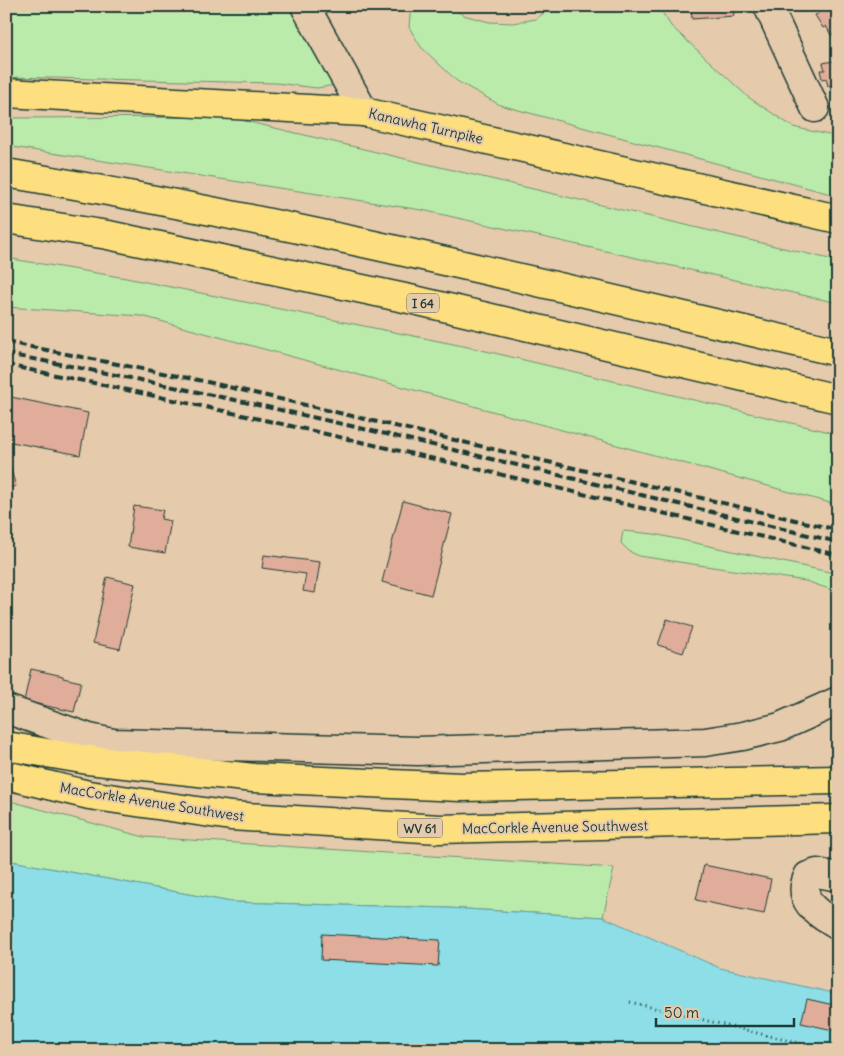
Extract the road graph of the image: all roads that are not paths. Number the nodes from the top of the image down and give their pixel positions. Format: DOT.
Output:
graph roads {
  1 [pos="305,6"];
  2 [pos="768,6"];
  3 [pos="6,93"];
  4 [pos="815,108"];
  5 [pos="364,112"];
  6 [pos="6,173"];
  7 [pos="6,219"];
  8 [pos="838,219"];
  9 [pos="838,352"];
  10 [pos="838,399"];
  11 [pos="838,701"];
  12 [pos="6,709"];
  13 [pos="6,746"];
  14 [pos="6,775"];
  15 [pos="838,780"];
  16 [pos="838,819"];
  17 [pos="838,877"];
  18 [pos="838,926"];
  1 -- 5 [label="street"];
  2 -- 4 [label="street"];
  3 -- 5 [label="main road, Kanawha Turnpike"];
  5 -- 8 [label="main road, Kanawha Turnpike"];
  6 -- 9 [label="main road"];
  7 -- 10 [label="main road, I 64"];
  11 -- 12 [label="street"];
  13 -- 15 [label="main road"];
  14 -- 16 [label="main road, MacCorkle Avenue Southwest / WV 61"];
  17 -- 18 [label="street"];
}
